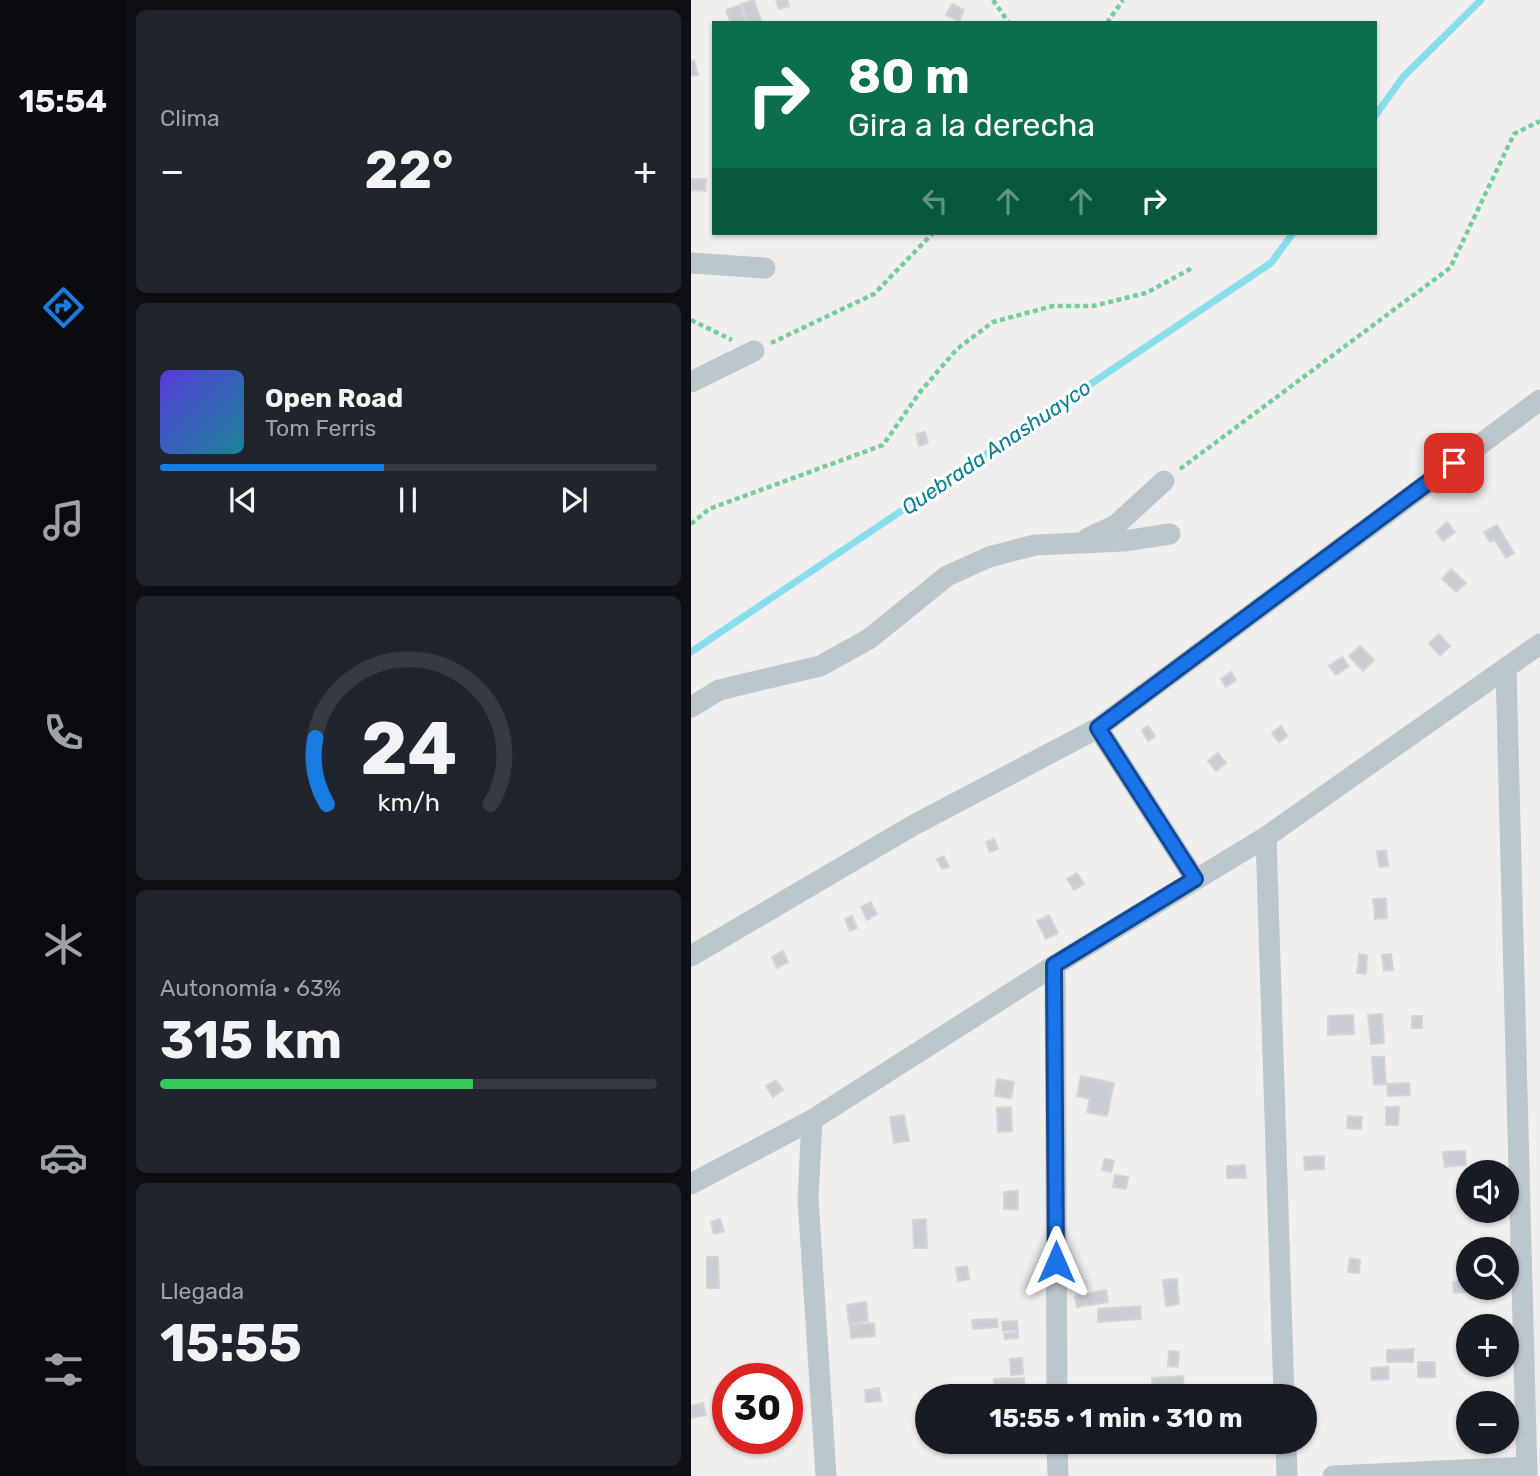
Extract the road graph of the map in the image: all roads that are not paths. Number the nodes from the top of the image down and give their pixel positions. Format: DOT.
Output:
graph roads {
  1 [pos="691,263"];
  2 [pos="765,268"];
  3 [pos="754,351"];
  4 [pos="691,382"];
  5 [pos="1540,400"];
  6 [pos="1164,481"];
  7 [pos="1170,534"];
  8 [pos="1083,541"];
  9 [pos="1540,643"];
  10 [pos="1506,669"];
  11 [pos="691,707"];
  12 [pos="1098,728"];
  13 [pos="1266,837"];
  14 [pos="1195,879"];
  15 [pos="691,956"];
  16 [pos="1054,965"];
  17 [pos="812,1120"];
  18 [pos="691,1184"];
  19 [pos="1057,1384"];
  20 [pos="1284,1384"];
  21 [pos="1057,1454"];
  22 [pos="1286,1454"];
  23 [pos="1527,1471"];
  24 [pos="826,1476"];
  25 [pos="1057,1476"];
  26 [pos="1287,1476"];
  27 [pos="1333,1476"];
  1 -- 2 [label="street"];
  3 -- 4 [label="street"];
  5 -- 12 [label="street"];
  6 -- 8 [label="street"];
  7 -- 8 [label="street"];
  8 -- 11 [label="street"];
  9 -- 10 [label="street"];
  10 -- 13 [label="street"];
  10 -- 23 [label="street"];
  12 -- 14 [label="street"];
  12 -- 15 [label="street"];
  13 -- 14 [label="street"];
  13 -- 20 [label="street"];
  14 -- 16 [label="street"];
  16 -- 17 [label="street"];
  16 -- 19 [label="street"];
  17 -- 18 [label="street"];
  17 -- 24 [label="street"];
  21 -- 25 [label="street"];
  22 -- 26 [label="street"];
  23 -- 27 [label="street"];
}
